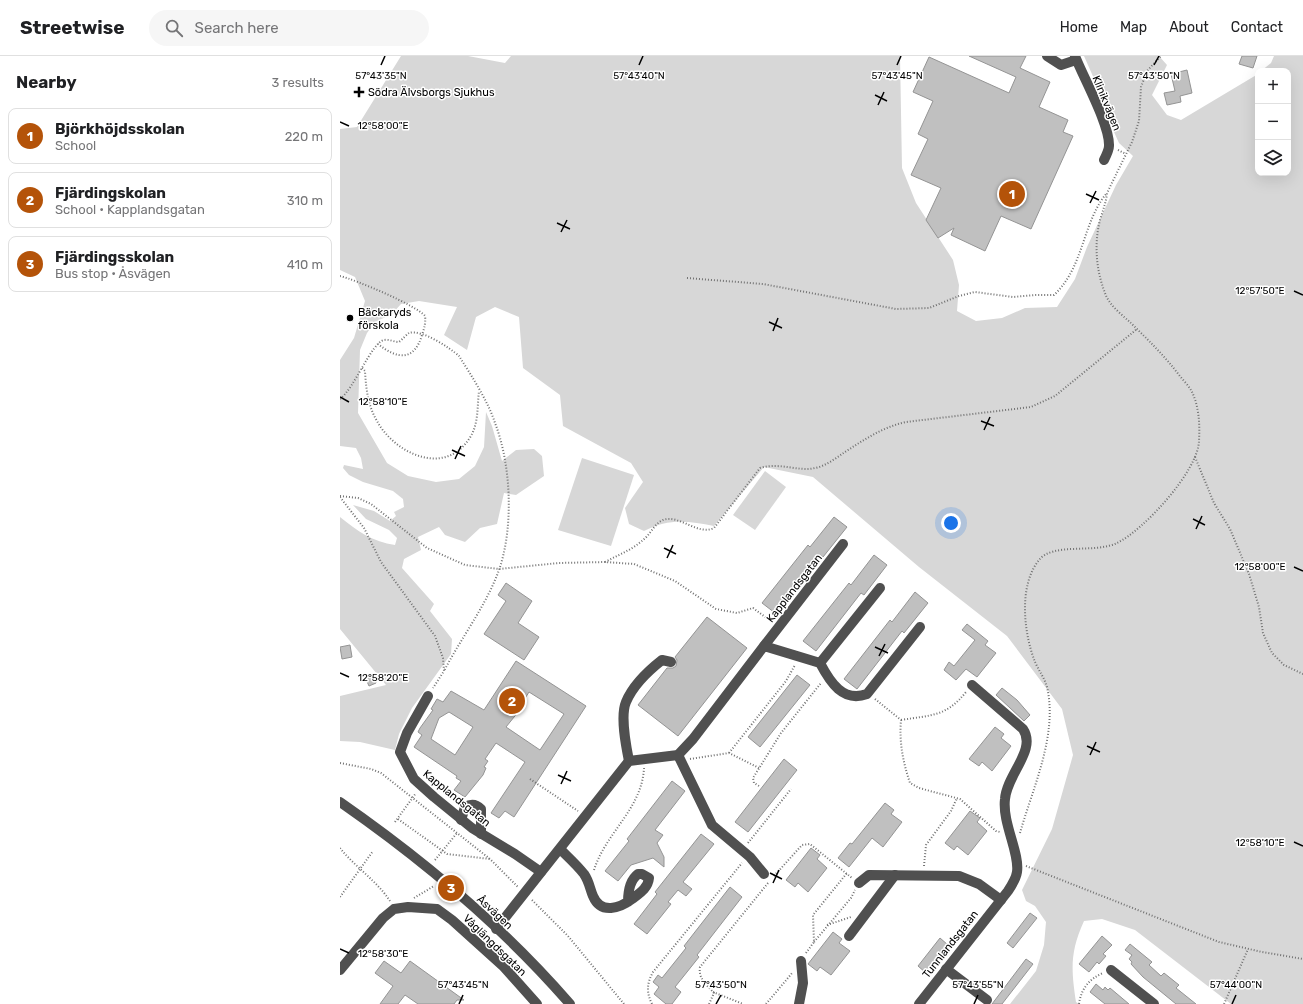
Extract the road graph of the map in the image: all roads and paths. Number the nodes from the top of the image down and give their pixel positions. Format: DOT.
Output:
graph roads {
  1 [pos="1047,56"];
  2 [pos="1161,56"];
  3 [pos="1075,58"];
  4 [pos="1104,160"];
  5 [pos="1107,193"];
  6 [pos="340,276"];
  7 [pos="687,278"];
  8 [pos="1137,329"];
  9 [pos="422,335"];
  10 [pos="378,344"];
  11 [pos="362,368"];
  12 [pos="479,391"];
  13 [pos="340,399"];
  14 [pos="1195,457"];
  15 [pos="340,497"];
  16 [pos="843,544"];
  17 [pos="605,562"];
  18 [pos="499,569"];
  19 [pos="880,588"];
  20 [pos="779,627"];
  21 [pos="920,627"];
  22 [pos="764,646"];
  23 [pos="798,657"];
  24 [pos="671,662"];
  25 [pos="820,663"];
  26 [pos="444,671"];
  27 [pos="1303,674"];
  28 [pos="827,676"];
  29 [pos="972,685"];
  30 [pos="867,694"];
  31 [pos="428,696"];
  32 [pos="901,720"];
  33 [pos="729,753"];
  34 [pos="679,758"];
  35 [pos="644,759"];
  36 [pos="629,760"];
  37 [pos="340,763"];
  38 [pos="759,768"];
  39 [pos="530,779"];
  40 [pos="421,786"];
  41 [pos="759,786"];
  42 [pos="791,789"];
  43 [pos="413,798"];
  44 [pos="958,798"];
  45 [pos="340,802"];
  46 [pos="585,816"];
  47 [pos="398,819"];
  48 [pos="463,821"];
  49 [pos="395,822"];
  50 [pos="457,833"];
  51 [pos="1009,833"];
  52 [pos="481,834"];
  53 [pos="1019,835"];
  54 [pos="340,848"];
  55 [pos="560,849"];
  56 [pos="442,850"];
  57 [pos="742,850"];
  58 [pos="373,851"];
  59 [pos="490,859"];
  60 [pos="435,860"];
  61 [pos="1016,862"];
  62 [pos="359,870"];
  63 [pos="541,872"];
  64 [pos="846,873"];
  65 [pos="764,874"];
  66 [pos="925,874"];
  67 [pos="895,875"];
  68 [pos="589,883"];
  69 [pos="859,883"];
  70 [pos="524,892"];
  71 [pos="340,897"];
  72 [pos="1001,900"];
  73 [pos="628,902"];
  74 [pos="394,909"];
  75 [pos="868,911"];
  76 [pos="827,926"];
  77 [pos="496,928"];
  78 [pos="849,936"];
  79 [pos="814,942"];
  80 [pos="1248,949"];
  81 [pos="1303,959"];
  82 [pos="801,961"];
  83 [pos="946,969"];
  84 [pos="340,970"];
  85 [pos="1111,970"];
  86 [pos="713,992"];
  87 [pos="987,1000"];
  88 [pos="537,1004"];
  89 [pos="570,1004"];
  90 [pos="624,1004"];
  91 [pos="652,1004"];
  92 [pos="709,1004"];
  93 [pos="744,1004"];
  94 [pos="766,1004"];
  95 [pos="799,1004"];
  96 [pos="919,1004"];
  97 [pos="1079,1004"];
  98 [pos="1154,1004"];
  99 [pos="1224,1004"];
  1 -- 3 [label="street"];
  2 -- 5 [label="path"];
  3 -- 4 [label="street, Klinikvägen"];
  5 -- 7 [label="path"];
  5 -- 8 [label="path"];
  6 -- 9 [label="path"];
  8 -- 14 [label="path"];
  8 -- 17 [label="path"];
  9 -- 10 [label="path"];
  9 -- 10 [label="path"];
  9 -- 12 [label="path"];
  10 -- 11 [label="path"];
  11 -- 12 [label="path"];
  11 -- 13 [label="path"];
  12 -- 18 [label="path"];
  14 -- 27 [label="path"];
  14 -- 53 [label="path"];
  15 -- 18 [label="path"];
  15 -- 26 [label="path"];
  16 -- 20 [label="street, Kapplandsgatan"];
  17 -- 18 [label="path"];
  17 -- 20 [label="path"];
  18 -- 26 [label="path"];
  19 -- 25 [label="street"];
  20 -- 22 [label="street, Kapplandsgatan"];
  21 -- 30 [label="street"];
  22 -- 23 [label="street"];
  22 -- 34 [label="street, Kapplandsgatan"];
  23 -- 25 [label="street"];
  23 -- 33 [label="path"];
  24 -- 36 [label="street"];
  25 -- 28 [label="street"];
  26 -- 31 [label="path"];
  28 -- 30 [label="street"];
  28 -- 38 [label="path"];
  29 -- 32 [label="path"];
  29 -- 51 [label="street, Tunnlandsgatan"];
  30 -- 32 [label="path"];
  31 -- 40 [label="street, Kapplandsgatan"];
  32 -- 44 [label="path"];
  33 -- 34 [label="path"];
  33 -- 38 [label="path"];
  34 -- 35 [label="street"];
  34 -- 57 [label="street"];
  35 -- 36 [label="street"];
  35 -- 68 [label="path"];
  36 -- 46 [label="street"];
  37 -- 43 [label="path"];
  38 -- 41 [label="path"];
  39 -- 46 [label="path"];
  40 -- 43 [label="path"];
  40 -- 48 [label="street, Kapplandsgatan"];
  42 -- 57 [label="path"];
  43 -- 47 [label="path"];
  43 -- 50 [label="path"];
  44 -- 51 [label="path"];
  44 -- 66 [label="path"];
  45 -- 77 [label="street, Åsvägen"];
  46 -- 55 [label="street"];
  47 -- 49 [label="path"];
  47 -- 56 [label="path"];
  48 -- 50 [label="path"];
  48 -- 52 [label="street, Kapplandsgatan"];
  48 -- 52 [label="street"];
  50 -- 56 [label="path"];
  50 -- 59 [label="path"];
  51 -- 61 [label="street, Tunnlandsgatan"];
  52 -- 63 [label="street, Kapplandsgatan"];
  54 -- 62 [label="path"];
  55 -- 63 [label="street"];
  55 -- 68 [label="street"];
  56 -- 59 [label="path"];
  56 -- 60 [label="path"];
  57 -- 65 [label="street"];
  57 -- 91 [label="path"];
  58 -- 62 [label="path"];
  59 -- 70 [label="path"];
  61 -- 72 [label="street, Tunnlandsgatan"];
  61 -- 80 [label="path"];
  62 -- 71 [label="path"];
  62 -- 74 [label="path"];
  63 -- 70 [label="street"];
  64 -- 69 [label="path"];
  64 -- 79 [label="path"];
  64 -- 86 [label="path"];
  66 -- 67 [label="street"];
  66 -- 72 [label="street"];
  67 -- 69 [label="street"];
  67 -- 75 [label="street"];
  68 -- 73 [label="street"];
  69 -- 76 [label="path"];
  70 -- 77 [label="street"];
  70 -- 90 [label="path"];
  72 -- 83 [label="street, Tunnlandsgatan"];
  74 -- 84 [label="street"];
  74 -- 88 [label="street, Våglängdsgatan"];
  75 -- 76 [label="path"];
  75 -- 78 [label="street"];
  76 -- 79 [label="path"];
  77 -- 89 [label="street, Åsvägen"];
  79 -- 82 [label="path"];
  80 -- 81 [label="path"];
  80 -- 99 [label="path"];
  82 -- 94 [label="path"];
  82 -- 95 [label="street"];
  83 -- 87 [label="street"];
  83 -- 96 [label="street, Tunnlandsgatan"];
  85 -- 97 [label="path"];
  85 -- 98 [label="street"];
  86 -- 92 [label="path"];
  86 -- 93 [label="path"];
}
